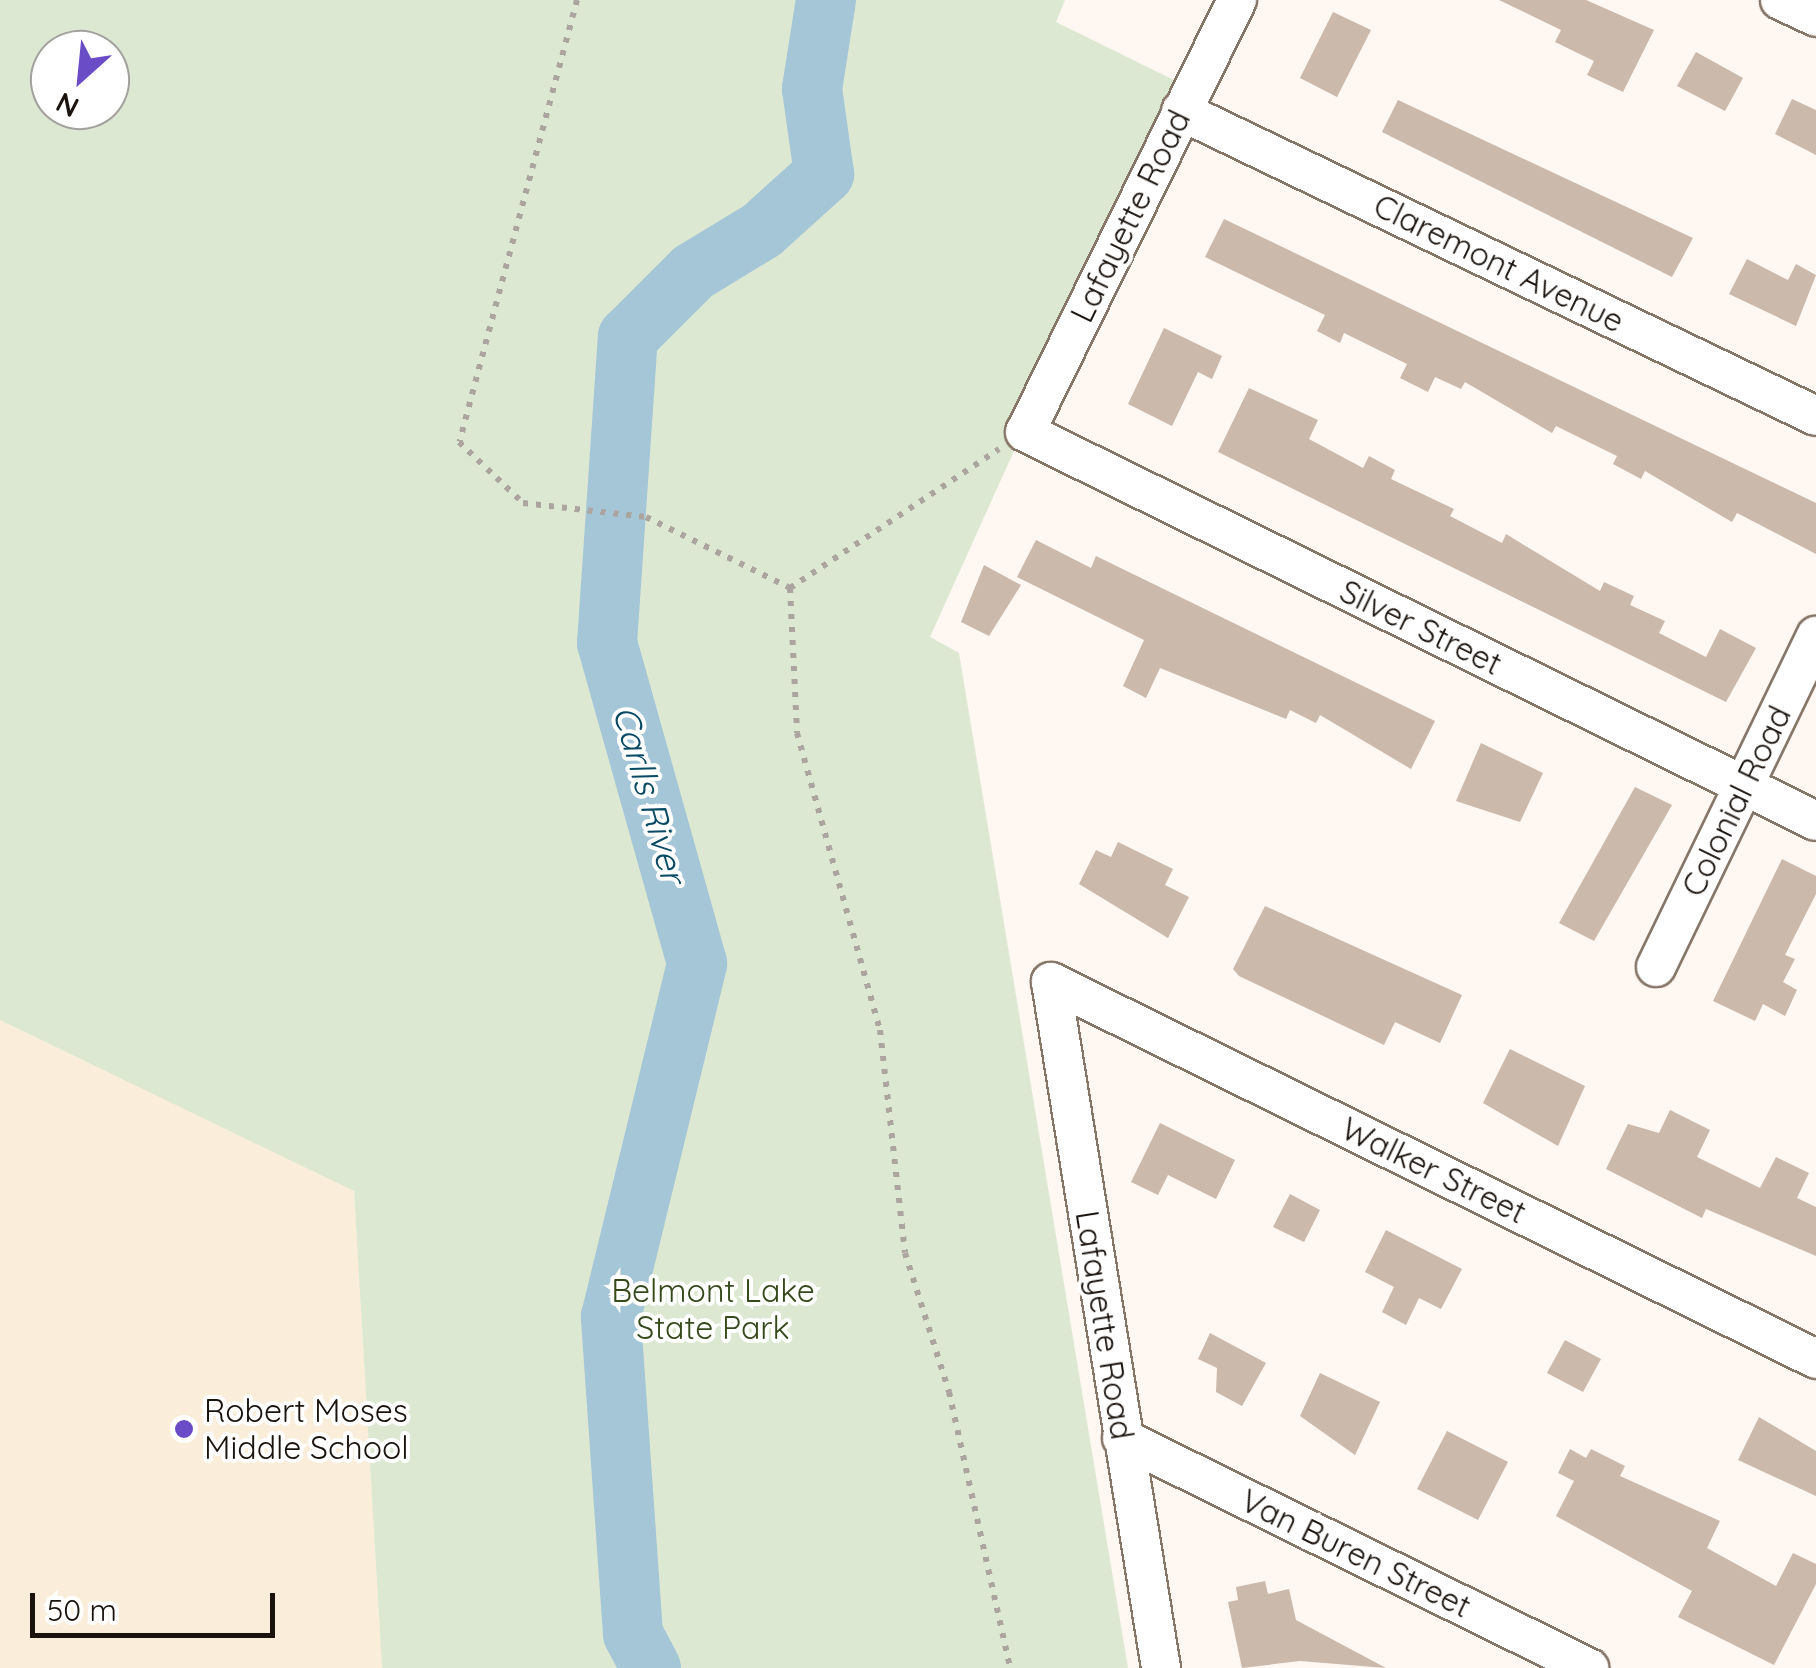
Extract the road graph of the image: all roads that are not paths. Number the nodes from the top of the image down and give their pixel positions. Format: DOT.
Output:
graph roads {
  1 [pos="1237,0"];
  2 [pos="1780,0"];
  3 [pos="1816,18"];
  4 [pos="1181,111"];
  5 [pos="1816,416"];
  6 [pos="1026,432"];
  7 [pos="1816,636"];
  8 [pos="1742,786"];
  9 [pos="1816,822"];
  10 [pos="1656,967"];
  11 [pos="1051,982"];
  12 [pos="1816,1360"];
  13 [pos="1122,1438"];
  14 [pos="1161,1668"];
  15 [pos="1589,1668"];
  1 -- 4 [label="street, Lafayette Road"];
  2 -- 3 [label="street"];
  4 -- 5 [label="street, Claremont Avenue"];
  4 -- 6 [label="street, Lafayette Road"];
  6 -- 8 [label="street, Silver Street"];
  7 -- 8 [label="street, Colonial Road"];
  8 -- 9 [label="street, Silver Street"];
  8 -- 10 [label="street, Colonial Road"];
  11 -- 12 [label="street, Walker Street"];
  11 -- 13 [label="street, Lafayette Road"];
  13 -- 14 [label="street, Lafayette Road"];
  13 -- 15 [label="street, Van Buren Street"];
}
